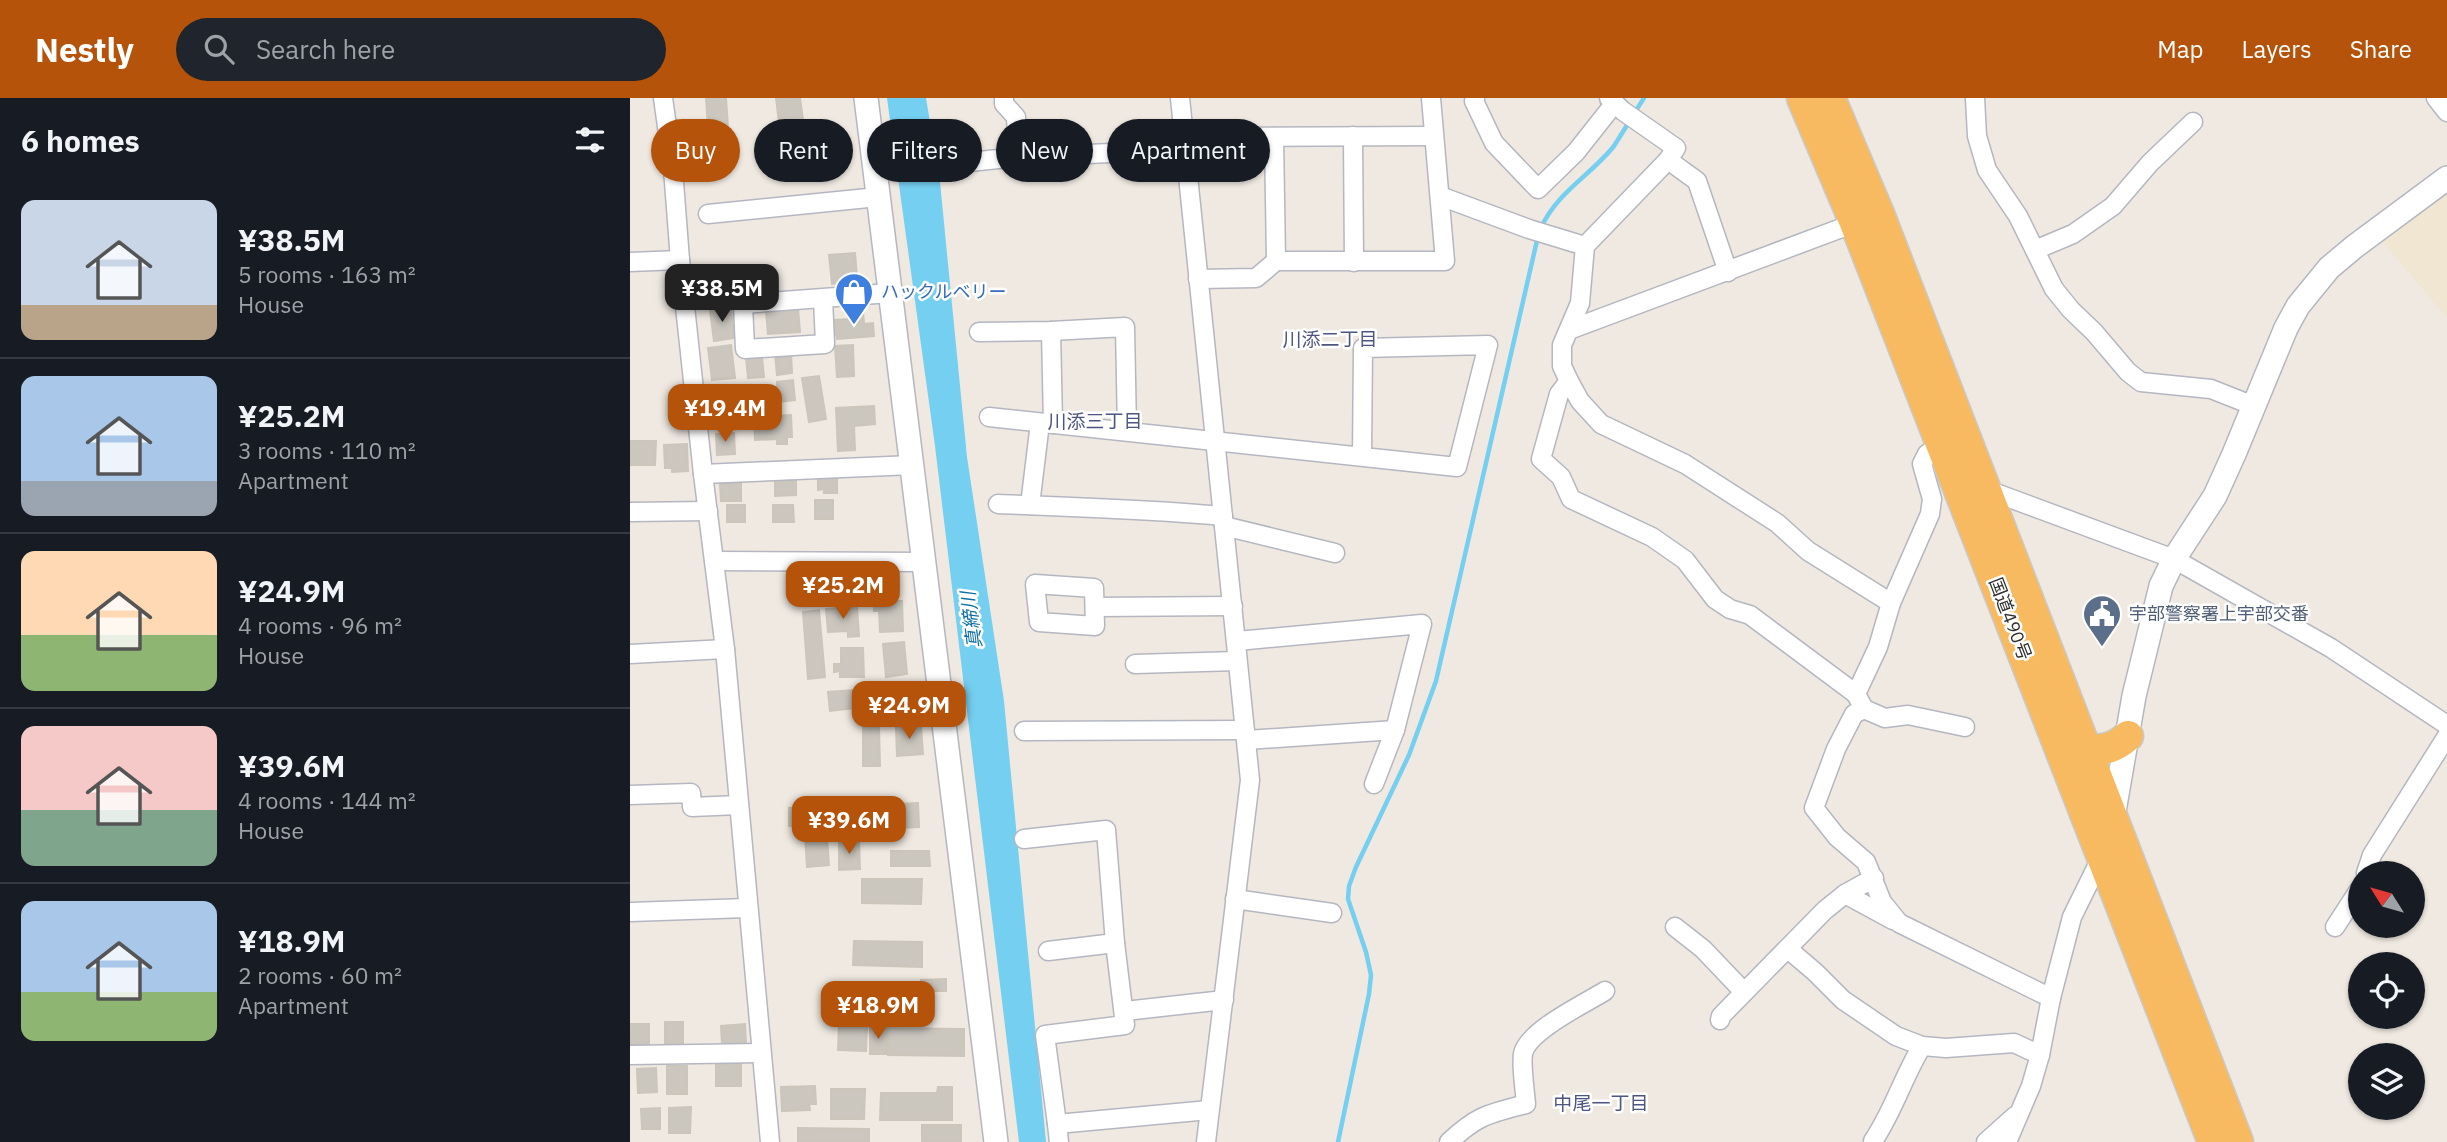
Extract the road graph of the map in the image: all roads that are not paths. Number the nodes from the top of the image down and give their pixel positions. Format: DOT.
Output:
graph roads {
  1 [pos="663,98"];
  2 [pos="866,98"];
  3 [pos="1004,98"];
  4 [pos="1180,98"];
  5 [pos="1431,98"];
  6 [pos="1475,98"];
  7 [pos="1802,98"];
  8 [pos="1830,98"];
  9 [pos="1975,98"];
  10 [pos="2436,98"];
  11 [pos="1620,103"];
  12 [pos="2447,112"];
  13 [pos="1016,119"];
  14 [pos="1182,119"];
  15 [pos="2193,122"];
  16 [pos="1353,136"];
  17 [pos="1433,136"];
  18 [pos="1270,137"];
  19 [pos="1274,137"];
  20 [pos="1668,160"];
  21 [pos="2447,178"];
  22 [pos="1188,182"];
  23 [pos="1440,196"];
  24 [pos="878,197"];
  25 [pos="708,214"];
  26 [pos="1867,218"];
  27 [pos="1585,246"];
  28 [pos="2035,250"];
  29 [pos="680,260"];
  30 [pos="1276,261"];
  31 [pos="630,262"];
  32 [pos="1354,262"];
  33 [pos="1728,272"];
  34 [pos="1198,279"];
  35 [pos="890,293"];
  36 [pos="823,298"];
  37 [pos="1569,330"];
  38 [pos="1051,331"];
  39 [pos="979,332"];
  40 [pos="1569,381"];
  41 [pos="2254,406"];
  42 [pos="989,416"];
  43 [pos="1047,423"];
  44 [pos="1127,431"];
  45 [pos="1953,438"];
  46 [pos="1214,439"];
  47 [pos="1362,455"];
  48 [pos="912,466"];
  49 [pos="703,474"];
  50 [pos="1985,489"];
  51 [pos="998,504"];
  52 [pos="1030,505"];
  53 [pos="708,511"];
  54 [pos="630,512"];
  55 [pos="1223,521"];
  56 [pos="1335,553"];
  57 [pos="2175,559"];
  58 [pos="714,561"];
  59 [pos="924,562"];
  60 [pos="1891,603"];
  61 [pos="1233,606"];
  62 [pos="1095,607"];
  63 [pos="1237,641"];
  64 [pos="725,649"];
  65 [pos="630,654"];
  66 [pos="1237,661"];
  67 [pos="1135,664"];
  68 [pos="1860,701"];
  69 [pos="2447,726"];
  70 [pos="1965,727"];
  71 [pos="1395,730"];
  72 [pos="1024,731"];
  73 [pos="1246,735"];
  74 [pos="2127,736"];
  75 [pos="2447,736"];
  76 [pos="2087,749"];
  77 [pos="1374,784"];
  78 [pos="630,796"];
  79 [pos="739,805"];
  80 [pos="2112,822"];
  81 [pos="1024,839"];
  82 [pos="2102,856"];
  83 [pos="2370,861"];
  84 [pos="1874,878"];
  85 [pos="1845,894"];
  86 [pos="1235,899"];
  87 [pos="2348,907"];
  88 [pos="747,908"];
  89 [pos="630,912"];
  90 [pos="1332,913"];
  91 [pos="1899,923"];
  92 [pos="1675,927"];
  93 [pos="2335,927"];
  94 [pos="1115,943"];
  95 [pos="1788,949"];
  96 [pos="1048,951"];
  97 [pos="1605,991"];
  98 [pos="1744,992"];
  99 [pos="2051,998"];
  100 [pos="1224,1000"];
  101 [pos="1125,1011"];
  102 [pos="1720,1020"];
  103 [pos="1922,1046"];
  104 [pos="761,1053"];
  105 [pos="630,1055"];
  106 [pos="2040,1055"];
  107 [pos="1209,1110"];
  108 [pos="2018,1114"];
  109 [pos="1058,1133"];
  110 [pos="1873,1141"];
  111 [pos="770,1142"];
  112 [pos="996,1142"];
  113 [pos="1206,1142"];
  114 [pos="1449,1142"];
  115 [pos="1986,1142"];
  116 [pos="2007,1142"];
  117 [pos="2213,1142"];
  118 [pos="2238,1142"];
  1 -- 29 [label="street"];
  2 -- 24 [label="street"];
  3 -- 13 [label="street"];
  4 -- 14 [label="street"];
  5 -- 17 [label="street"];
  6 -- 11 [label="street"];
  7 -- 26 [label="highway, 国道490号"];
  8 -- 26 [label="highway, 国道490号"];
  9 -- 28 [label="street"];
  10 -- 12 [label="street"];
  11 -- 20 [label="street"];
  15 -- 28 [label="street"];
  16 -- 17 [label="street"];
  16 -- 19 [label="street"];
  16 -- 32 [label="street"];
  17 -- 23 [label="street"];
  18 -- 19 [label="street"];
  19 -- 30 [label="street"];
  20 -- 27 [label="street"];
  20 -- 33 [label="street"];
  21 -- 41 [label="street"];
  22 -- 34 [label="street"];
  23 -- 27 [label="street"];
  23 -- 32 [label="street"];
  24 -- 25 [label="street"];
  24 -- 35 [label="street"];
  26 -- 33 [label="street"];
  26 -- 45 [label="highway, 国道490号"];
  27 -- 37 [label="street"];
  28 -- 41 [label="street"];
  29 -- 31 [label="street"];
  29 -- 49 [label="street"];
  30 -- 32 [label="street"];
  30 -- 34 [label="street"];
  33 -- 37 [label="street"];
  34 -- 46 [label="street"];
  35 -- 36 [label="street"];
  35 -- 48 [label="street"];
  36 -- 36 [label="street"];
  37 -- 40 [label="street"];
  38 -- 39 [label="street"];
  38 -- 43 [label="street"];
  38 -- 44 [label="street"];
  40 -- 60 [label="street"];
  40 -- 68 [label="street"];
  41 -- 57 [label="street"];
  42 -- 43 [label="street"];
  43 -- 44 [label="street"];
  43 -- 52 [label="street"];
  44 -- 46 [label="street"];
  45 -- 50 [label="highway, 国道490号"];
  45 -- 60 [label="street"];
  45 -- 82 [label="highway, 国道490号"];
  46 -- 47 [label="street"];
  46 -- 55 [label="street"];
  47 -- 47 [label="street"];
  48 -- 49 [label="street"];
  48 -- 59 [label="street"];
  49 -- 53 [label="street"];
  50 -- 57 [label="street"];
  50 -- 76 [label="highway, 国道490号"];
  51 -- 52 [label="street"];
  52 -- 55 [label="street"];
  53 -- 54 [label="street"];
  53 -- 58 [label="street"];
  55 -- 56 [label="street"];
  55 -- 61 [label="street"];
  57 -- 69 [label="street"];
  57 -- 74 [label="street"];
  58 -- 59 [label="street"];
  58 -- 64 [label="street"];
  59 -- 112 [label="street"];
  60 -- 68 [label="street"];
  61 -- 62 [label="street"];
  61 -- 63 [label="street"];
  63 -- 66 [label="street"];
  63 -- 71 [label="street"];
  64 -- 65 [label="street"];
  64 -- 79 [label="street"];
  66 -- 67 [label="street"];
  66 -- 73 [label="street"];
  68 -- 70 [label="street"];
  68 -- 84 [label="street"];
  71 -- 73 [label="street"];
  71 -- 77 [label="street"];
  72 -- 73 [label="street"];
  73 -- 86 [label="street"];
  74 -- 76 [label="highway"];
  74 -- 80 [label="street"];
  75 -- 83 [label="street"];
  76 -- 80 [label="highway, 国道490号"];
  78 -- 79 [label="street"];
  79 -- 88 [label="street"];
  80 -- 82 [label="street"];
  80 -- 118 [label="highway, 国道490号"];
  81 -- 94 [label="street"];
  82 -- 99 [label="street"];
  82 -- 117 [label="highway, 国道490号"];
  84 -- 85 [label="street"];
  84 -- 91 [label="street"];
  85 -- 91 [label="street"];
  85 -- 95 [label="street"];
  86 -- 90 [label="street"];
  86 -- 100 [label="street"];
  87 -- 93 [label="street"];
  88 -- 89 [label="street"];
  88 -- 104 [label="street"];
  91 -- 99 [label="street"];
  92 -- 98 [label="street"];
  94 -- 96 [label="street"];
  94 -- 101 [label="street"];
  95 -- 98 [label="street"];
  95 -- 103 [label="street"];
  97 -- 114 [label="street"];
  98 -- 102 [label="street"];
  99 -- 106 [label="street"];
  100 -- 101 [label="street"];
  100 -- 107 [label="street"];
  101 -- 109 [label="street"];
  103 -- 106 [label="street"];
  103 -- 110 [label="street"];
  104 -- 105 [label="street"];
  104 -- 111 [label="street"];
  106 -- 108 [label="street"];
  107 -- 109 [label="street"];
  107 -- 113 [label="street"];
  108 -- 115 [label="street"];
  108 -- 116 [label="street"];
}
